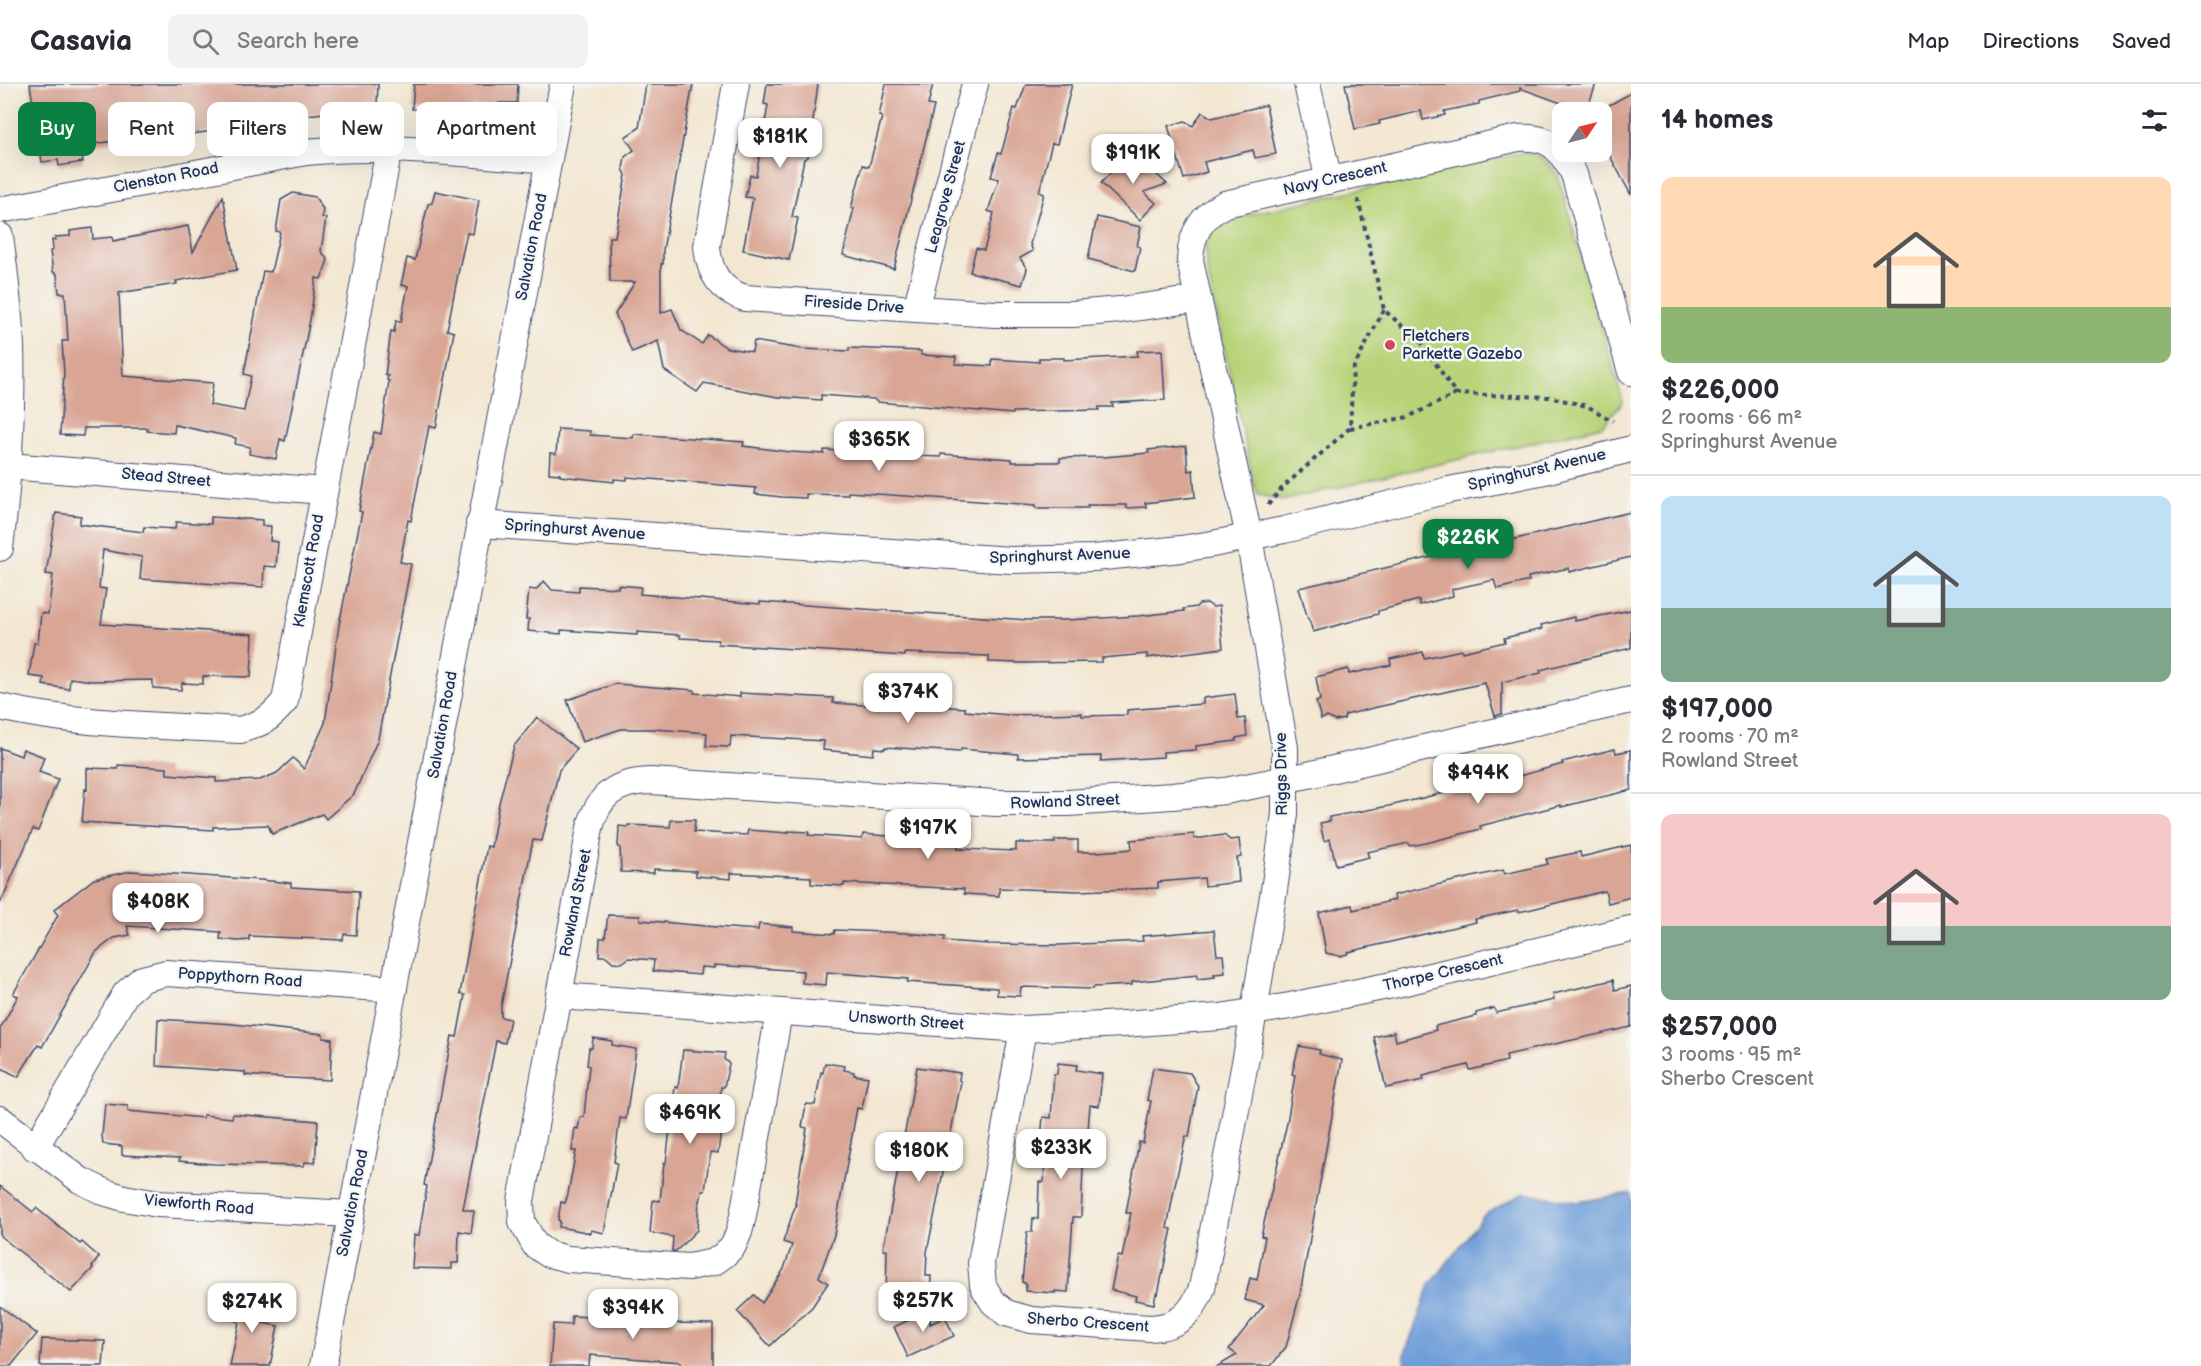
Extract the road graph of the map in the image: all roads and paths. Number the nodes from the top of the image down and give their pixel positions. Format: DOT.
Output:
graph roads {
  1 [pos="563,84"];
  2 [pos="736,84"];
  3 [pos="975,84"];
  4 [pos="1307,84"];
  5 [pos="320,151"];
  6 [pos="404,151"];
  7 [pos="388,156"];
  8 [pos="549,160"];
  9 [pos="1329,181"];
  10 [pos="1357,192"];
  11 [pos="0,210"];
  12 [pos="0,236"];
  13 [pos="1198,300"];
  14 [pos="916,309"];
  15 [pos="1384,310"];
  16 [pos="1631,372"];
  17 [pos="1456,394"];
  18 [pos="1613,421"];
  19 [pos="1350,428"];
  20 [pos="1631,448"];
  21 [pos="8,466"];
  22 [pos="324,491"];
  23 [pos="1268,505"];
  24 [pos="479,524"];
  25 [pos="1250,537"];
  26 [pos="0,548"];
  27 [pos="1631,700"];
  28 [pos="0,707"];
  29 [pos="1285,780"];
  30 [pos="1631,929"];
  31 [pos="394,989"];
  32 [pos="559,996"];
  33 [pos="779,1012"];
  34 [pos="1254,1012"];
  35 [pos="1023,1029"];
  36 [pos="0,1119"];
  37 [pos="35,1148"];
  38 [pos="351,1214"];
  39 [pos="323,1366"];
  1 -- 8 [label="street, Salvation Road"];
  2 -- 14 [label="street, Fireside Drive"];
  3 -- 14 [label="street, Leagrove Street"];
  4 -- 9 [label="street"];
  5 -- 11 [label="street, Clenston Road"];
  6 -- 8 [label="street, Clenston Road"];
  7 -- 22 [label="street, Klemscott Road"];
  8 -- 24 [label="street, Salvation Road"];
  9 -- 13 [label="street, Navy Crescent"];
  9 -- 16 [label="street, Navy Crescent"];
  10 -- 15 [label="path"];
  12 -- 21 [label="street"];
  13 -- 14 [label="street, Fireside Drive"];
  13 -- 25 [label="street, Navy Crescent"];
  15 -- 17 [label="path"];
  15 -- 19 [label="path"];
  17 -- 18 [label="path"];
  17 -- 19 [label="path"];
  19 -- 23 [label="path"];
  20 -- 25 [label="street, Springhurst Avenue"];
  21 -- 22 [label="street, Stead Street"];
  21 -- 26 [label="street"];
  22 -- 28 [label="street, Klemscott Road"];
  24 -- 25 [label="street, Springhurst Avenue"];
  24 -- 31 [label="street, Salvation Road"];
  25 -- 29 [label="street, Riggs Drive"];
  27 -- 29 [label="street"];
  29 -- 32 [label="street, Rowland Street"];
  29 -- 34 [label="street, Riggs Drive"];
  30 -- 34 [label="street, Thorpe Crescent"];
  31 -- 37 [label="street, Poppythorn Road"];
  31 -- 38 [label="street, Salvation Road"];
  32 -- 33 [label="street, Unsworth Street"];
  32 -- 33 [label="street, Rowland Street"];
  33 -- 35 [label="street, Unsworth Street"];
  34 -- 35 [label="street, Unsworth Street"];
  34 -- 35 [label="street, Sherbo Crescent"];
  36 -- 37 [label="street, Viewforth Road"];
  37 -- 38 [label="street, Viewforth Road"];
  38 -- 39 [label="street, Salvation Road"];
}
